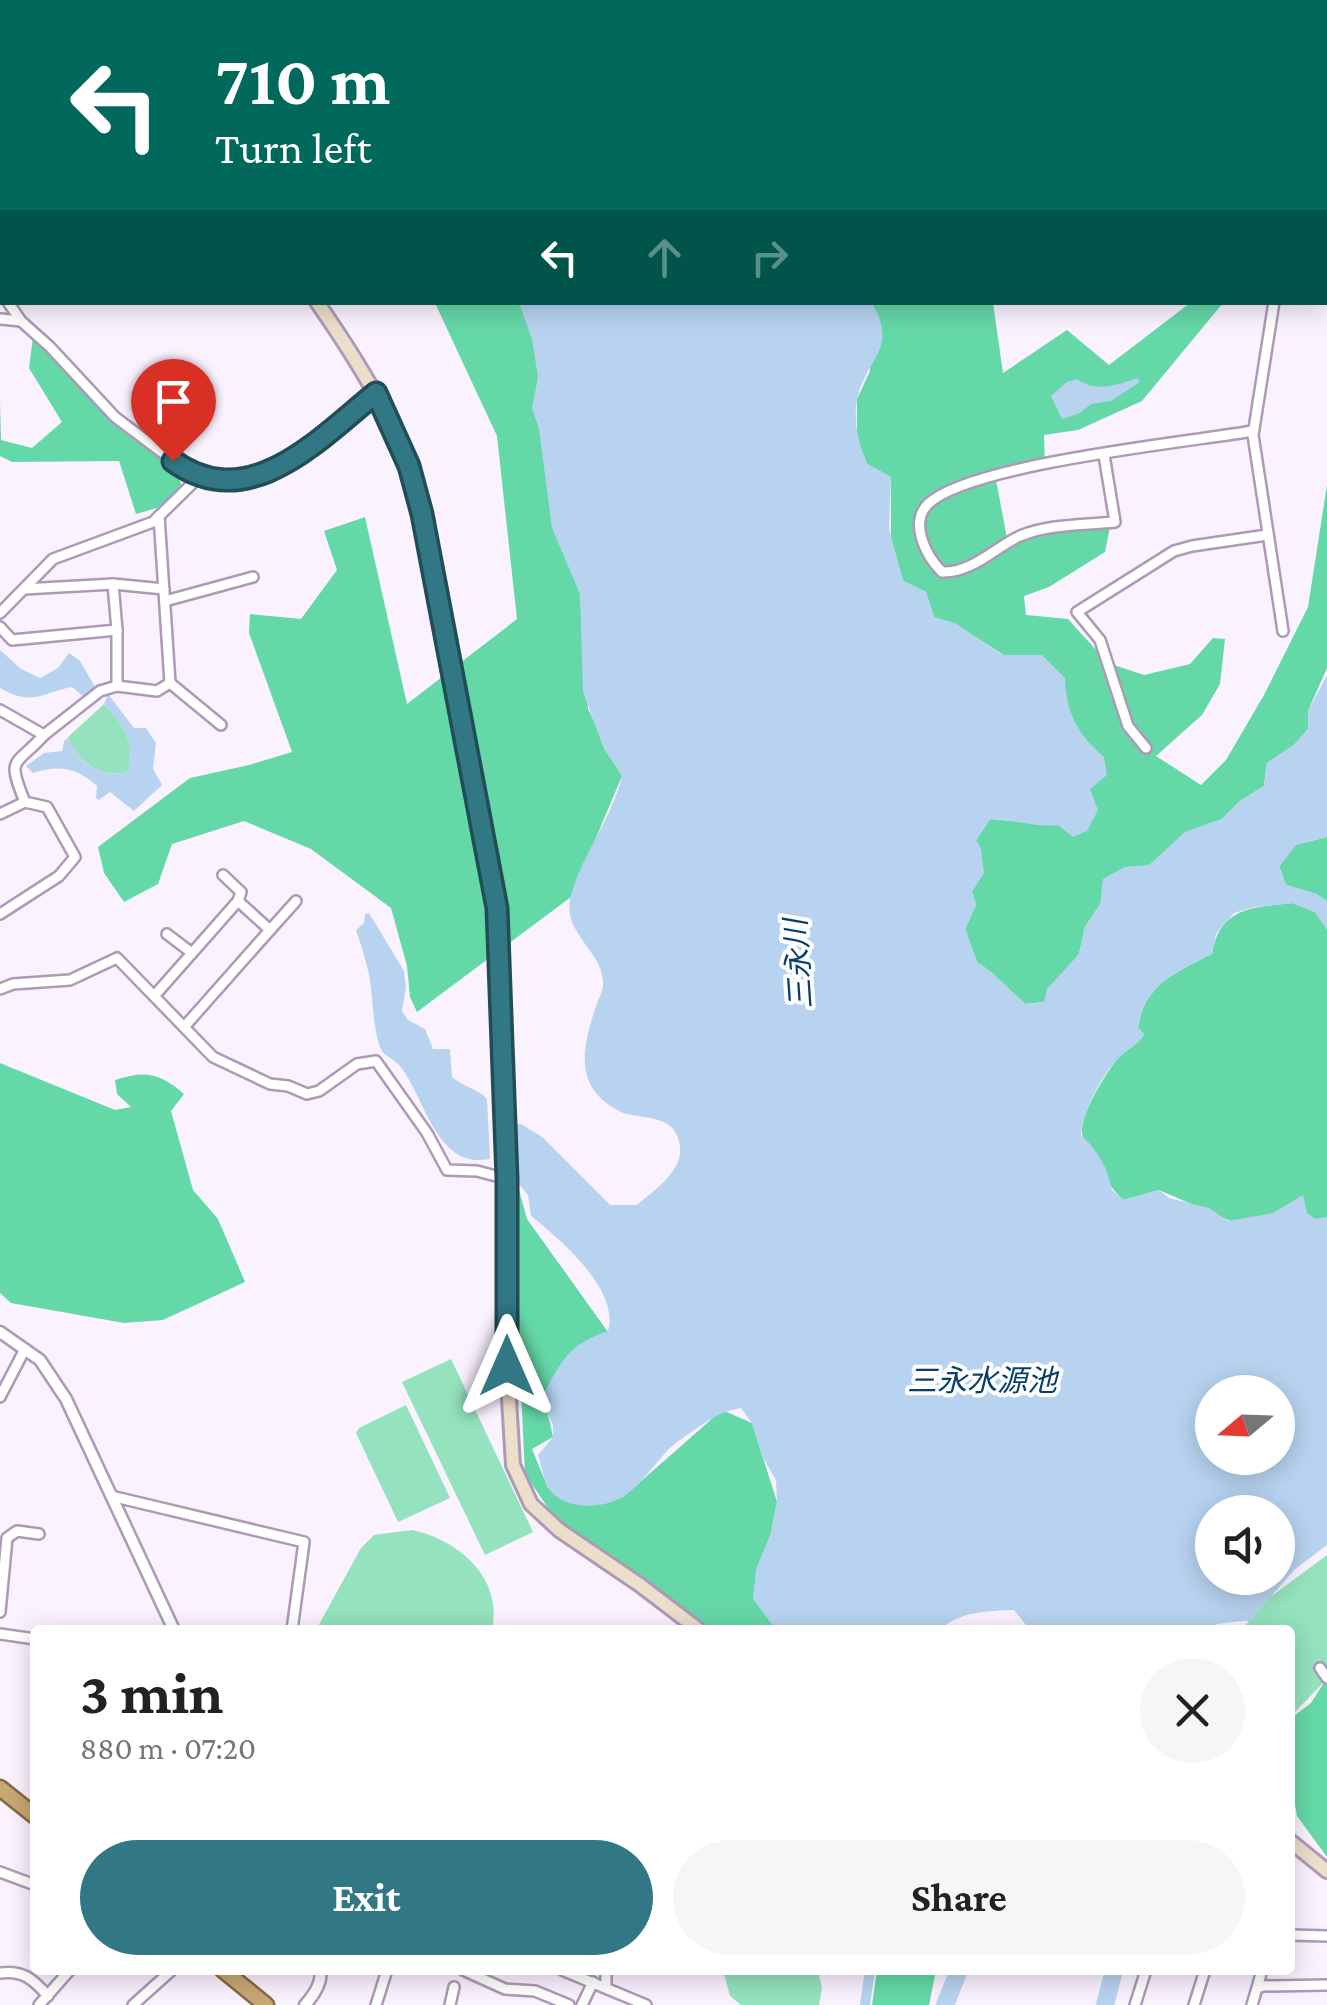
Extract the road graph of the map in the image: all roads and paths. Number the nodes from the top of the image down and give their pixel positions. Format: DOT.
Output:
graph roads {
  1 [pos="10,305"];
  2 [pos="319,305"];
  3 [pos="1274,305"];
  4 [pos="0,319"];
  5 [pos="21,321"];
  6 [pos="376,393"];
  7 [pos="1253,432"];
  8 [pos="1104,455"];
  9 [pos="199,477"];
  10 [pos="159,516"];
  11 [pos="1268,535"];
  12 [pos="253,577"];
  13 [pos="113,584"];
  14 [pos="164,589"];
  15 [pos="24,590"];
  16 [pos="165,601"];
  17 [pos="0,613"];
  18 [pos="0,628"];
  19 [pos="116,630"];
  20 [pos="1283,631"];
  21 [pos="170,683"];
  22 [pos="118,686"];
  23 [pos="0,710"];
  24 [pos="221,725"];
  25 [pos="44,736"];
  26 [pos="1146,748"];
  27 [pos="24,802"];
  28 [pos="0,814"];
  29 [pos="223,875"];
  30 [pos="238,901"];
  31 [pos="296,902"];
  32 [pos="0,903"];
  33 [pos="5,911"];
  34 [pos="270,930"];
  35 [pos="167,934"];
  36 [pos="192,953"];
  37 [pos="0,988"];
  38 [pos="155,994"];
  39 [pos="185,1026"];
  40 [pos="507,1179"];
  41 [pos="0,1332"];
  42 [pos="24,1350"];
  43 [pos="0,1397"];
  44 [pos="111,1496"];
  45 [pos="38,1534"];
  46 [pos="0,1612"];
  47 [pos="172,1625"];
  48 [pos="293,1625"];
  49 [pos="693,1625"];
  50 [pos="0,1634"];
  51 [pos="30,1638"];
  52 [pos="0,1788"];
  53 [pos="30,1812"];
  54 [pos="1295,1846"];
  55 [pos="1327,1871"];
  56 [pos="0,1872"];
  57 [pos="30,1882"];
  58 [pos="1295,1935"];
  59 [pos="1327,1936"];
  60 [pos="0,1973"];
  61 [pos="66,1975"];
  62 [pos="167,1975"];
  63 [pos="229,1975"];
  64 [pos="321,1975"];
  65 [pos="385,1975"];
  66 [pos="474,1975"];
  67 [pos="575,1975"];
  68 [pos="606,1975"];
  69 [pos="1144,1975"];
  70 [pos="1203,1975"];
  71 [pos="1261,1975"];
  72 [pos="593,1982"];
  73 [pos="1327,1984"];
  74 [pos="454,1987"];
  75 [pos="606,1987"];
  76 [pos="1257,1988"];
  77 [pos="48,1996"];
  78 [pos="39,2005"];
  79 [pos="134,2005"];
  80 [pos="266,2005"];
  81 [pos="305,2005"];
  82 [pos="376,2005"];
  83 [pos="450,2005"];
  84 [pos="568,2005"];
  85 [pos="582,2005"];
  86 [pos="646,2005"];
  87 [pos="1135,2005"];
  88 [pos="1194,2005"];
  89 [pos="1252,2005"];
  1 -- 5 [label="street"];
  2 -- 6 [label="main road"];
  3 -- 7 [label="street"];
  4 -- 5 [label="street"];
  5 -- 9 [label="street"];
  6 -- 9 [label="street"];
  6 -- 40 [label="main road"];
  7 -- 8 [label="street"];
  7 -- 11 [label="street"];
  8 -- 8 [label="street"];
  9 -- 10 [label="street"];
  10 -- 14 [label="street"];
  10 -- 15 [label="street"];
  11 -- 20 [label="street"];
  11 -- 26 [label="street"];
  12 -- 16 [label="street"];
  13 -- 14 [label="street"];
  13 -- 15 [label="street"];
  13 -- 19 [label="street"];
  14 -- 16 [label="street"];
  15 -- 17 [label="street"];
  16 -- 21 [label="street"];
  18 -- 19 [label="street"];
  19 -- 22 [label="street"];
  21 -- 22 [label="street"];
  21 -- 24 [label="street"];
  22 -- 25 [label="street"];
  23 -- 25 [label="street"];
  25 -- 27 [label="street"];
  27 -- 28 [label="street"];
  27 -- 33 [label="street"];
  29 -- 30 [label="street"];
  30 -- 34 [label="street"];
  30 -- 36 [label="street"];
  31 -- 34 [label="street"];
  32 -- 33 [label="street"];
  34 -- 39 [label="street"];
  35 -- 36 [label="street"];
  36 -- 38 [label="street"];
  37 -- 38 [label="street"];
  38 -- 39 [label="street"];
  39 -- 40 [label="street"];
  40 -- 49 [label="main road"];
  41 -- 42 [label="street"];
  42 -- 43 [label="street"];
  42 -- 44 [label="street"];
  44 -- 47 [label="street"];
  44 -- 48 [label="street"];
  45 -- 46 [label="street"];
  50 -- 51 [label="street"];
  52 -- 53 [label="highway"];
  54 -- 55 [label="main road"];
  56 -- 57 [label="street"];
  58 -- 59 [label="street"];
  60 -- 77 [label="street"];
  61 -- 77 [label="street"];
  62 -- 79 [label="street"];
  63 -- 80 [label="highway"];
  64 -- 81 [label="street"];
  65 -- 82 [label="street"];
  66 -- 84 [label="street"];
  67 -- 72 [label="street"];
  68 -- 75 [label="street"];
  69 -- 87 [label="street"];
  70 -- 88 [label="street"];
  71 -- 76 [label="street"];
  72 -- 75 [label="street"];
  72 -- 85 [label="street"];
  73 -- 76 [label="street"];
  74 -- 83 [label="street"];
  75 -- 86 [label="street"];
  76 -- 89 [label="street"];
  77 -- 78 [label="street"];
}
